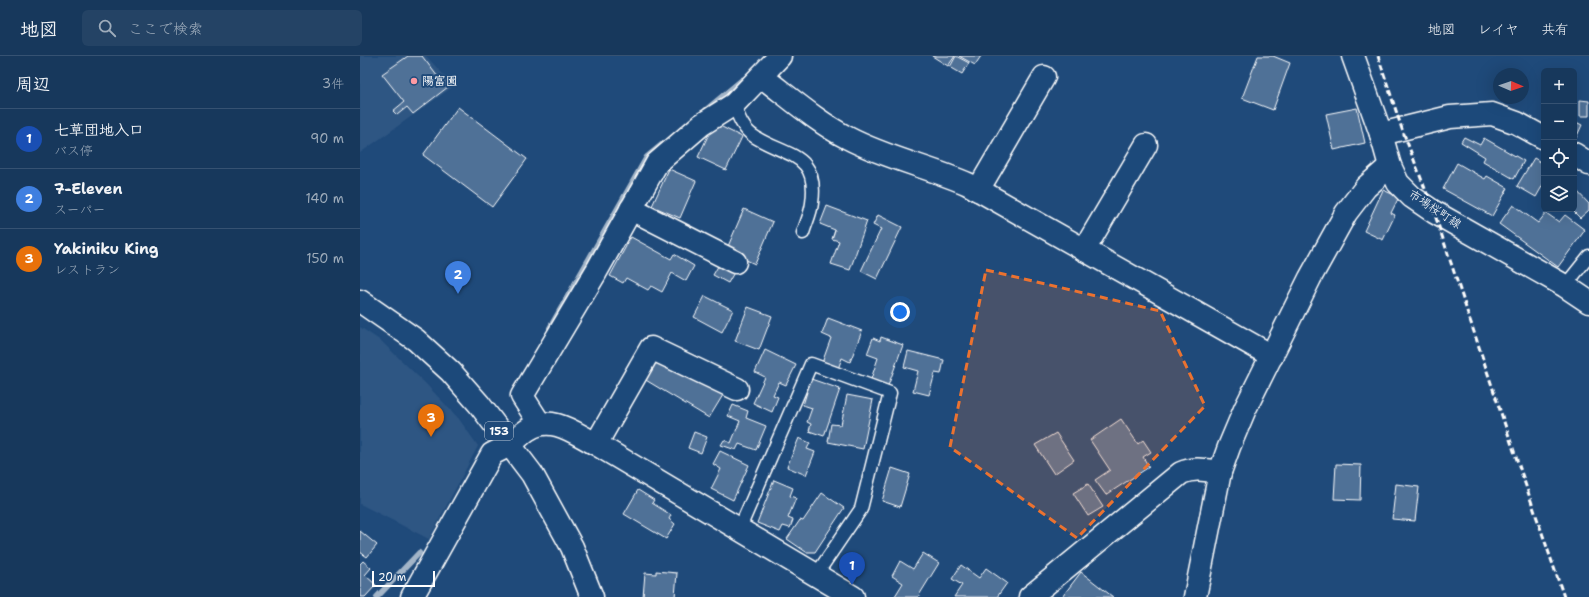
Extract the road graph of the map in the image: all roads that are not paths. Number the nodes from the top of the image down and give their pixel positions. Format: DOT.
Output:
graph roads {
  1 [pos="780,56"];
  2 [pos="1353,56"];
  3 [pos="761,76"];
  4 [pos="1044,77"];
  5 [pos="734,104"];
  6 [pos="1380,134"];
  7 [pos="1541,136"];
  8 [pos="1146,145"];
  9 [pos="1577,156"];
  10 [pos="1589,164"];
  11 [pos="1390,166"];
  12 [pos="978,190"];
  13 [pos="631,209"];
  14 [pos="803,233"];
  15 [pos="1084,250"];
  16 [pos="1589,256"];
  17 [pos="735,262"];
  18 [pos="1565,286"];
  19 [pos="360,301"];
  20 [pos="1589,302"];
  21 [pos="1272,356"];
  22 [pos="737,389"];
  23 [pos="540,424"];
  24 [pos="596,444"];
  25 [pos="510,445"];
  26 [pos="1220,472"];
  27 [pos="739,530"];
  28 [pos="816,575"];
  29 [pos="412,597"];
  30 [pos="592,597"];
  31 [pos="854,597"];
  32 [pos="1030,597"];
  33 [pos="1195,597"];
  1 -- 3 [label="main road"];
  2 -- 6 [label="main road, 市場桜町線"];
  3 -- 5 [label="main road"];
  3 -- 12 [label="main road"];
  4 -- 12 [label="main road"];
  5 -- 13 [label="main road"];
  5 -- 14 [label="lane"];
  6 -- 7 [label="main road"];
  6 -- 11 [label="main road, 市場桜町線"];
  8 -- 15 [label="main road"];
  9 -- 10 [label="main road"];
  11 -- 18 [label="main road, 市場桜町線"];
  11 -- 21 [label="main road"];
  12 -- 15 [label="main road"];
  13 -- 17 [label="main road"];
  13 -- 23 [label="main road"];
  15 -- 21 [label="main road"];
  16 -- 18 [label="lane"];
  18 -- 20 [label="main road, 市場桜町線"];
  19 -- 25 [label="main road, 153"];
  21 -- 26 [label="main road"];
  22 -- 24 [label="main road"];
  23 -- 24 [label="main road"];
  23 -- 25 [label="main road"];
  24 -- 27 [label="main road"];
  25 -- 29 [label="main road"];
  25 -- 30 [label="main road, 153"];
  26 -- 32 [label="main road"];
  26 -- 33 [label="main road"];
  27 -- 28 [label="main road"];
  27 -- 28 [label="lane"];
  28 -- 31 [label="main road"];
}
